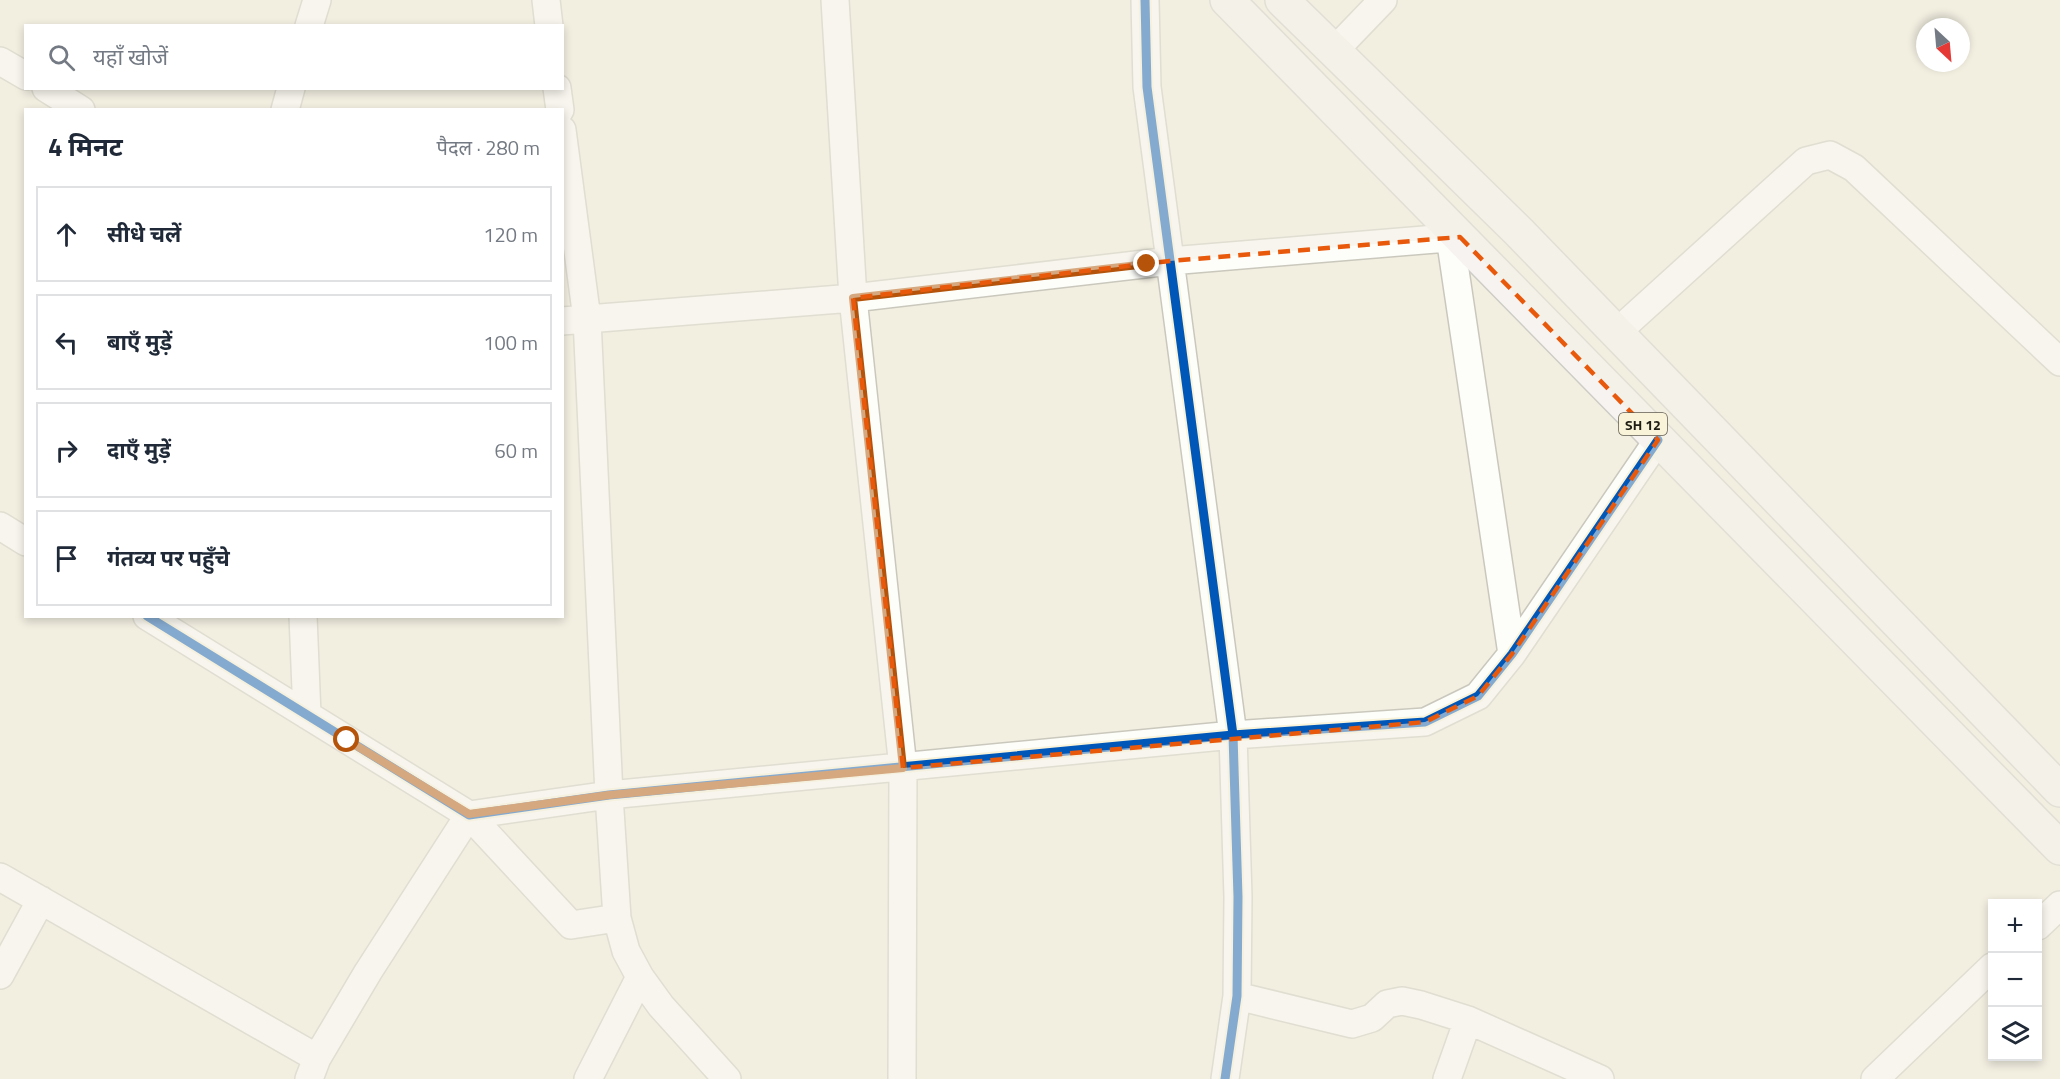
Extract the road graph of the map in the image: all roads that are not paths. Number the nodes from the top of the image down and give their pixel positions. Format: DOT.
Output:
graph roads {
  1 [pos="317,0"];
  2 [pos="546,0"];
  3 [pos="835,0"];
  4 [pos="1144,0"];
  5 [pos="1227,0"];
  6 [pos="1282,0"];
  7 [pos="1383,0"];
  8 [pos="310,24"];
  9 [pos="549,24"];
  10 [pos="1333,52"];
  11 [pos="0,61"];
  12 [pos="24,75"];
  13 [pos="49,90"];
  14 [pos="290,90"];
  15 [pos="557,90"];
  16 [pos="78,108"];
  17 [pos="286,108"];
  18 [pos="560,108"];
  19 [pos="564,159"];
  20 [pos="1455,237"];
  21 [pos="1170,261"];
  22 [pos="853,298"];
  23 [pos="575,320"];
  24 [pos="1616,333"];
  25 [pos="2060,362"];
  26 [pos="1658,440"];
  27 [pos="0,526"];
  28 [pos="24,541"];
  29 [pos="150,618"];
  30 [pos="303,618"];
  31 [pos="1512,654"];
  32 [pos="307,715"];
  33 [pos="1233,735"];
  34 [pos="903,768"];
  35 [pos="2060,790"];
  36 [pos="609,795"];
  37 [pos="469,814"];
  38 [pos="2060,848"];
  39 [pos="0,877"];
  40 [pos="41,900"];
  41 [pos="2060,905"];
  42 [pos="617,918"];
  43 [pos="2042,921"];
  44 [pos="1988,971"];
  45 [pos="0,975"];
  46 [pos="640,977"];
  47 [pos="1237,996"];
  48 [pos="1468,1020"];
  49 [pos="313,1069"];
  50 [pos="588,1079"];
  51 [pos="727,1079"];
  52 [pos="902,1079"];
  53 [pos="1225,1079"];
  54 [pos="1447,1079"];
  55 [pos="1600,1079"];
  56 [pos="1875,1079"];
  1 -- 8 [label="street"];
  2 -- 9 [label="street"];
  3 -- 22 [label="street"];
  4 -- 21 [label="street"];
  5 -- 20 [label="main road, SH 12"];
  6 -- 10 [label="main road, SH 12"];
  7 -- 10 [label="street"];
  10 -- 24 [label="main road, SH 12"];
  11 -- 12 [label="street"];
  13 -- 16 [label="street"];
  14 -- 17 [label="street"];
  15 -- 18 [label="street"];
  19 -- 23 [label="street"];
  20 -- 21 [label="street"];
  20 -- 26 [label="main road, SH 12"];
  20 -- 31 [label="street"];
  21 -- 22 [label="street"];
  21 -- 33 [label="street"];
  22 -- 23 [label="street"];
  22 -- 34 [label="street"];
  23 -- 36 [label="street"];
  24 -- 25 [label="street"];
  24 -- 35 [label="main road, SH 12"];
  26 -- 31 [label="street"];
  26 -- 38 [label="main road, SH 12"];
  27 -- 28 [label="street"];
  29 -- 32 [label="street"];
  30 -- 32 [label="street"];
  31 -- 33 [label="street"];
  32 -- 37 [label="street"];
  33 -- 34 [label="street"];
  33 -- 47 [label="street"];
  34 -- 36 [label="street"];
  34 -- 52 [label="street"];
  36 -- 37 [label="street"];
  36 -- 42 [label="street"];
  37 -- 42 [label="street"];
  37 -- 49 [label="street"];
  39 -- 40 [label="street"];
  40 -- 45 [label="street"];
  40 -- 49 [label="street"];
  41 -- 43 [label="street"];
  42 -- 46 [label="street"];
  44 -- 56 [label="street"];
  46 -- 50 [label="street"];
  46 -- 51 [label="street"];
  47 -- 48 [label="street"];
  47 -- 53 [label="street"];
  48 -- 54 [label="street"];
  48 -- 55 [label="street"];
}
